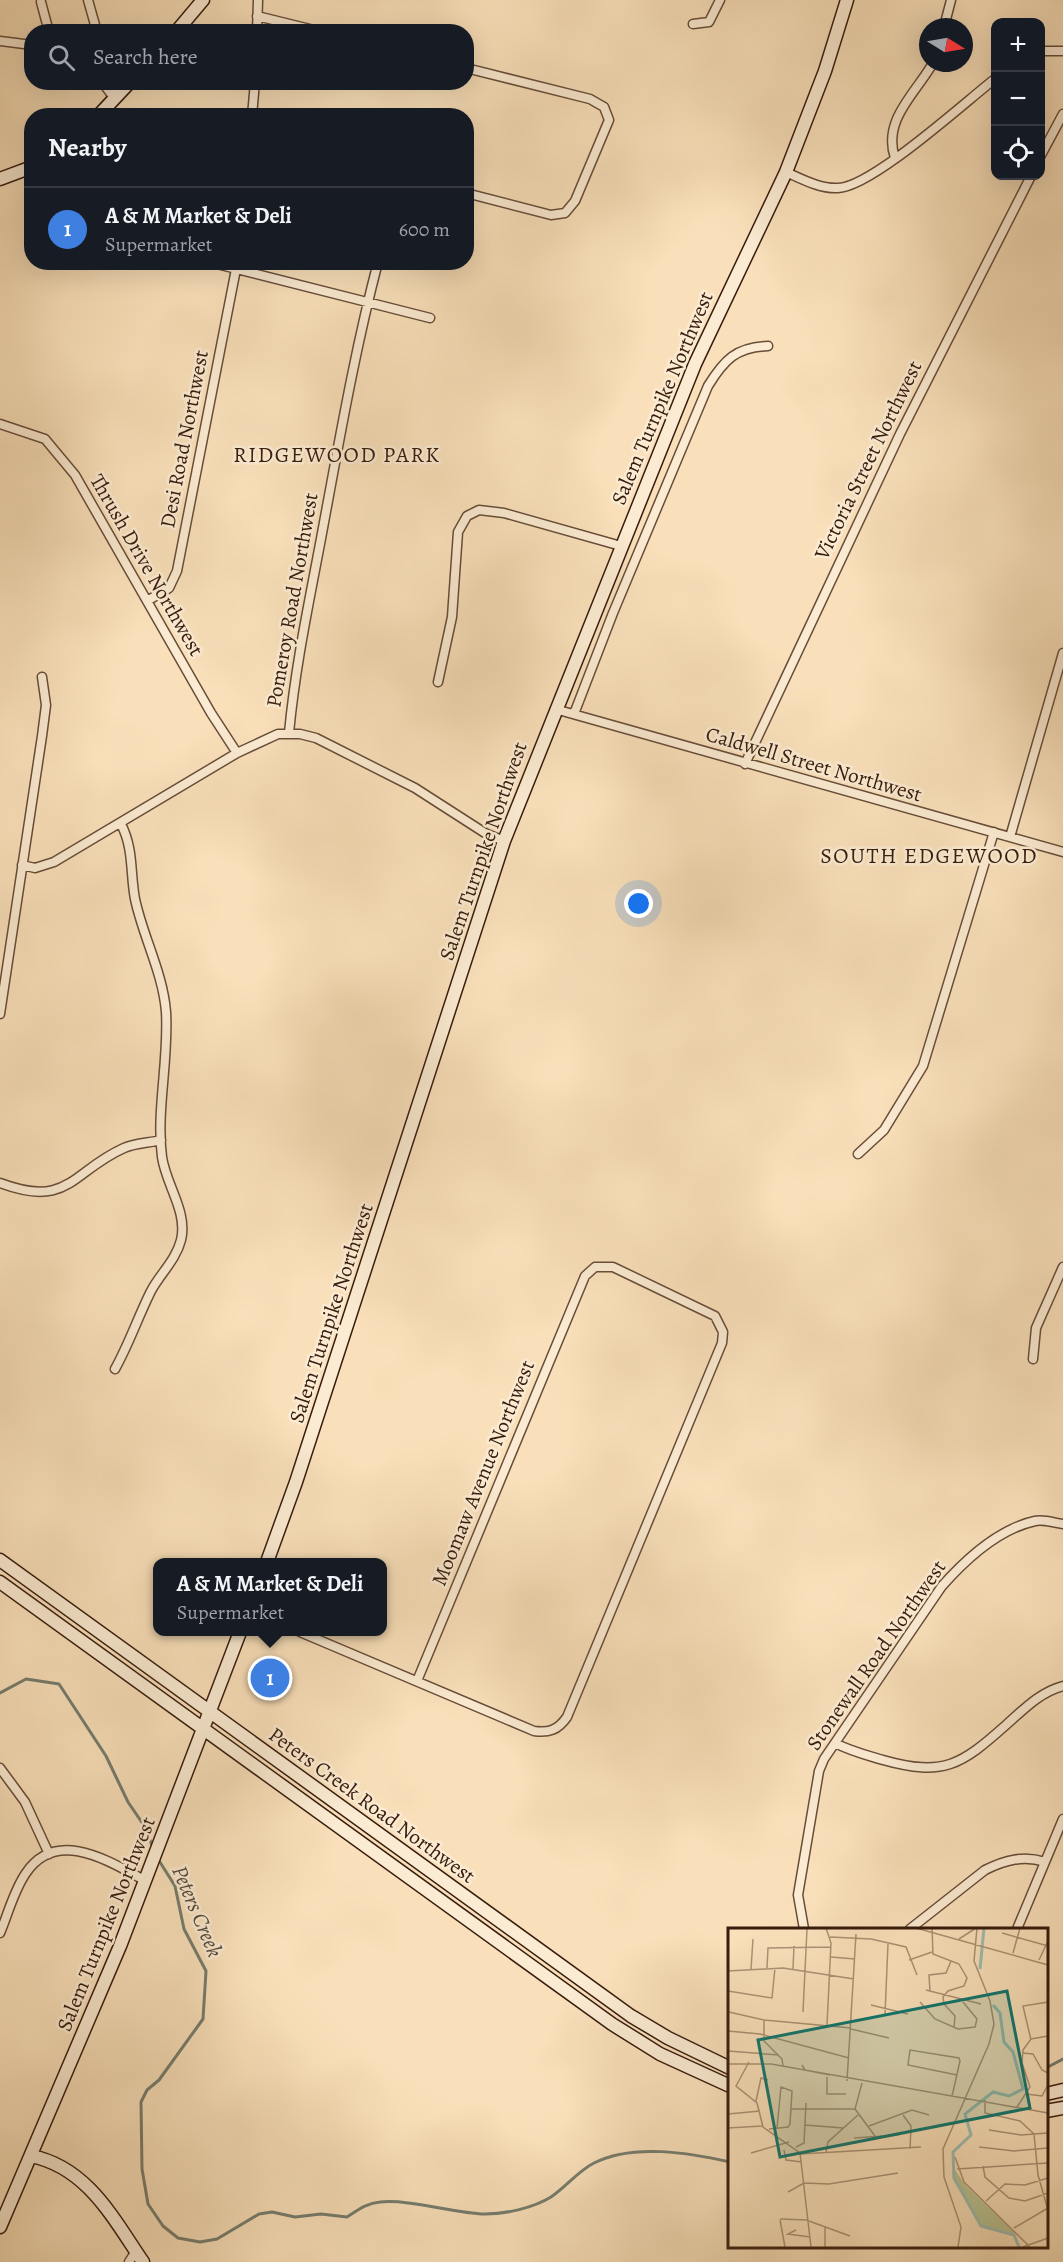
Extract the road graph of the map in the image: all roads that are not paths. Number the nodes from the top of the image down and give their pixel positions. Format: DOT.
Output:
graph roads {
  1 [pos="88,0"];
  2 [pos="202,0"];
  3 [pos="258,0"];
  4 [pos="720,0"];
  5 [pos="847,0"];
  6 [pos="951,0"];
  7 [pos="41,2"];
  8 [pos="257,16"];
  9 [pos="946,18"];
  10 [pos="47,24"];
  11 [pos="94,24"];
  12 [pos="182,24"];
  13 [pos="257,24"];
  14 [pos="290,24"];
  15 [pos="693,24"];
  16 [pos="0,41"];
  17 [pos="24,44"];
  18 [pos="1045,51"];
  19 [pos="1063,51"];
  20 [pos="474,70"];
  21 [pos="927,72"];
  22 [pos="991,82"];
  23 [pos="108,90"];
  24 [pos="113,90"];
  25 [pos="123,90"];
  26 [pos="254,90"];
  27 [pos="115,99"];
  28 [pos="106,108"];
  29 [pos="253,108"];
  30 [pos="1063,114"];
  31 [pos="1045,149"];
  32 [pos="895,158"];
  33 [pos="24,170"];
  34 [pos="786,172"];
  35 [pos="0,179"];
  36 [pos="1029,180"];
  37 [pos="474,196"];
  38 [pos="236,270"];
  39 [pos="240,270"];
  40 [pos="376,270"];
  41 [pos="368,303"];
  42 [pos="430,318"];
  43 [pos="768,346"];
  44 [pos="0,424"];
  45 [pos="621,546"];
  46 [pos="147,601"];
  47 [pos="1063,653"];
  48 [pos="42,677"];
  49 [pos="438,682"];
  50 [pos="555,709"];
  51 [pos="574,714"];
  52 [pos="288,732"];
  53 [pos="237,753"];
  54 [pos="745,764"];
  55 [pos="121,824"];
  56 [pos="994,832"];
  57 [pos="1010,837"];
  58 [pos="504,841"];
  59 [pos="1063,852"];
  60 [pos="22,865"];
  61 [pos="0,1014"];
  62 [pos="161,1140"];
  63 [pos="858,1154"];
  64 [pos="0,1183"];
  65 [pos="1063,1267"];
  66 [pos="1033,1359"];
  67 [pos="115,1369"];
  68 [pos="1063,1524"];
  69 [pos="269,1558"];
  70 [pos="0,1560"];
  71 [pos="0,1582"];
  72 [pos="238,1636"];
  73 [pos="310,1636"];
  74 [pos="417,1681"];
  75 [pos="1063,1686"];
  76 [pos="209,1711"];
  77 [pos="202,1728"];
  78 [pos="835,1743"];
  79 [pos="0,1768"];
  80 [pos="1063,1819"];
  81 [pos="49,1854"];
  82 [pos="1045,1862"];
  83 [pos="147,1878"];
  84 [pos="804,1928"];
  85 [pos="911,1928"];
  86 [pos="1017,1928"];
  87 [pos="0,1933"];
  88 [pos="728,2067"];
  89 [pos="728,2085"];
  90 [pos="1063,2090"];
  91 [pos="1048,2094"];
  92 [pos="1063,2108"];
  93 [pos="1048,2111"];
  94 [pos="31,2156"];
  95 [pos="0,2228"];
  96 [pos="136,2258"];
  1 -- 11 [label="street"];
  2 -- 12 [label="street"];
  3 -- 8 [label="street"];
  4 -- 15 [label="street"];
  5 -- 34 [label="street, Salem Turnpike Northwest"];
  6 -- 9 [label="street"];
  7 -- 10 [label="street"];
  8 -- 13 [label="street"];
  8 -- 14 [label="street"];
  16 -- 17 [label="street"];
  18 -- 19 [label="street"];
  20 -- 37 [label="street"];
  21 -- 32 [label="street"];
  22 -- 32 [label="street"];
  23 -- 27 [label="street"];
  24 -- 27 [label="street"];
  25 -- 27 [label="street"];
  26 -- 29 [label="street"];
  27 -- 28 [label="street"];
  30 -- 31 [label="street"];
  32 -- 34 [label="street"];
  33 -- 35 [label="street"];
  34 -- 45 [label="street, Salem Turnpike Northwest"];
  36 -- 54 [label="street, Victoria Street Northwest"];
  38 -- 46 [label="street, Desi Road Northwest"];
  39 -- 41 [label="street"];
  40 -- 41 [label="street, Pomeroy Road Northwest"];
  41 -- 42 [label="street"];
  41 -- 52 [label="street, Pomeroy Road Northwest"];
  43 -- 51 [label="street"];
  44 -- 46 [label="street, Thrush Drive Northwest"];
  45 -- 49 [label="street"];
  45 -- 50 [label="street, Salem Turnpike Northwest"];
  46 -- 53 [label="street, Thrush Drive Northwest"];
  47 -- 57 [label="street"];
  48 -- 60 [label="street"];
  50 -- 51 [label="street, Caldwell Street Northwest"];
  50 -- 58 [label="street, Salem Turnpike Northwest"];
  51 -- 54 [label="street, Caldwell Street Northwest"];
  52 -- 53 [label="street"];
  52 -- 58 [label="street"];
  53 -- 55 [label="street"];
  54 -- 56 [label="street, Caldwell Street Northwest"];
  55 -- 60 [label="street"];
  55 -- 62 [label="street"];
  56 -- 57 [label="street, Caldwell Street Northwest"];
  56 -- 63 [label="street"];
  57 -- 59 [label="street, Caldwell Street Northwest"];
  58 -- 69 [label="street, Salem Turnpike Northwest"];
  60 -- 61 [label="street"];
  62 -- 64 [label="street"];
  62 -- 67 [label="street"];
  65 -- 66 [label="street"];
  68 -- 78 [label="street, Stonewall Road Northwest"];
  70 -- 76 [label="street, Peters Creek Road Northwest"];
  71 -- 77 [label="street, Peters Creek Road Northwest"];
  72 -- 76 [label="street, Salem Turnpike Northwest"];
  73 -- 74 [label="street"];
  74 -- 74 [label="street, Moomaw Avenue Northwest"];
  75 -- 78 [label="street"];
  76 -- 77 [label="street, Salem Turnpike Northwest"];
  76 -- 88 [label="street, Peters Creek Road Northwest"];
  77 -- 83 [label="street, Salem Turnpike Northwest"];
  77 -- 89 [label="street, Peters Creek Road Northwest"];
  78 -- 84 [label="street, Stonewall Road Northwest"];
  79 -- 81 [label="street"];
  80 -- 82 [label="street"];
  81 -- 83 [label="street"];
  81 -- 87 [label="street"];
  82 -- 85 [label="street"];
  82 -- 86 [label="street"];
  83 -- 94 [label="street, Salem Turnpike Northwest"];
  90 -- 91 [label="street"];
  92 -- 93 [label="street"];
  94 -- 95 [label="street, Salem Turnpike Northwest"];
  94 -- 96 [label="street"];
}
